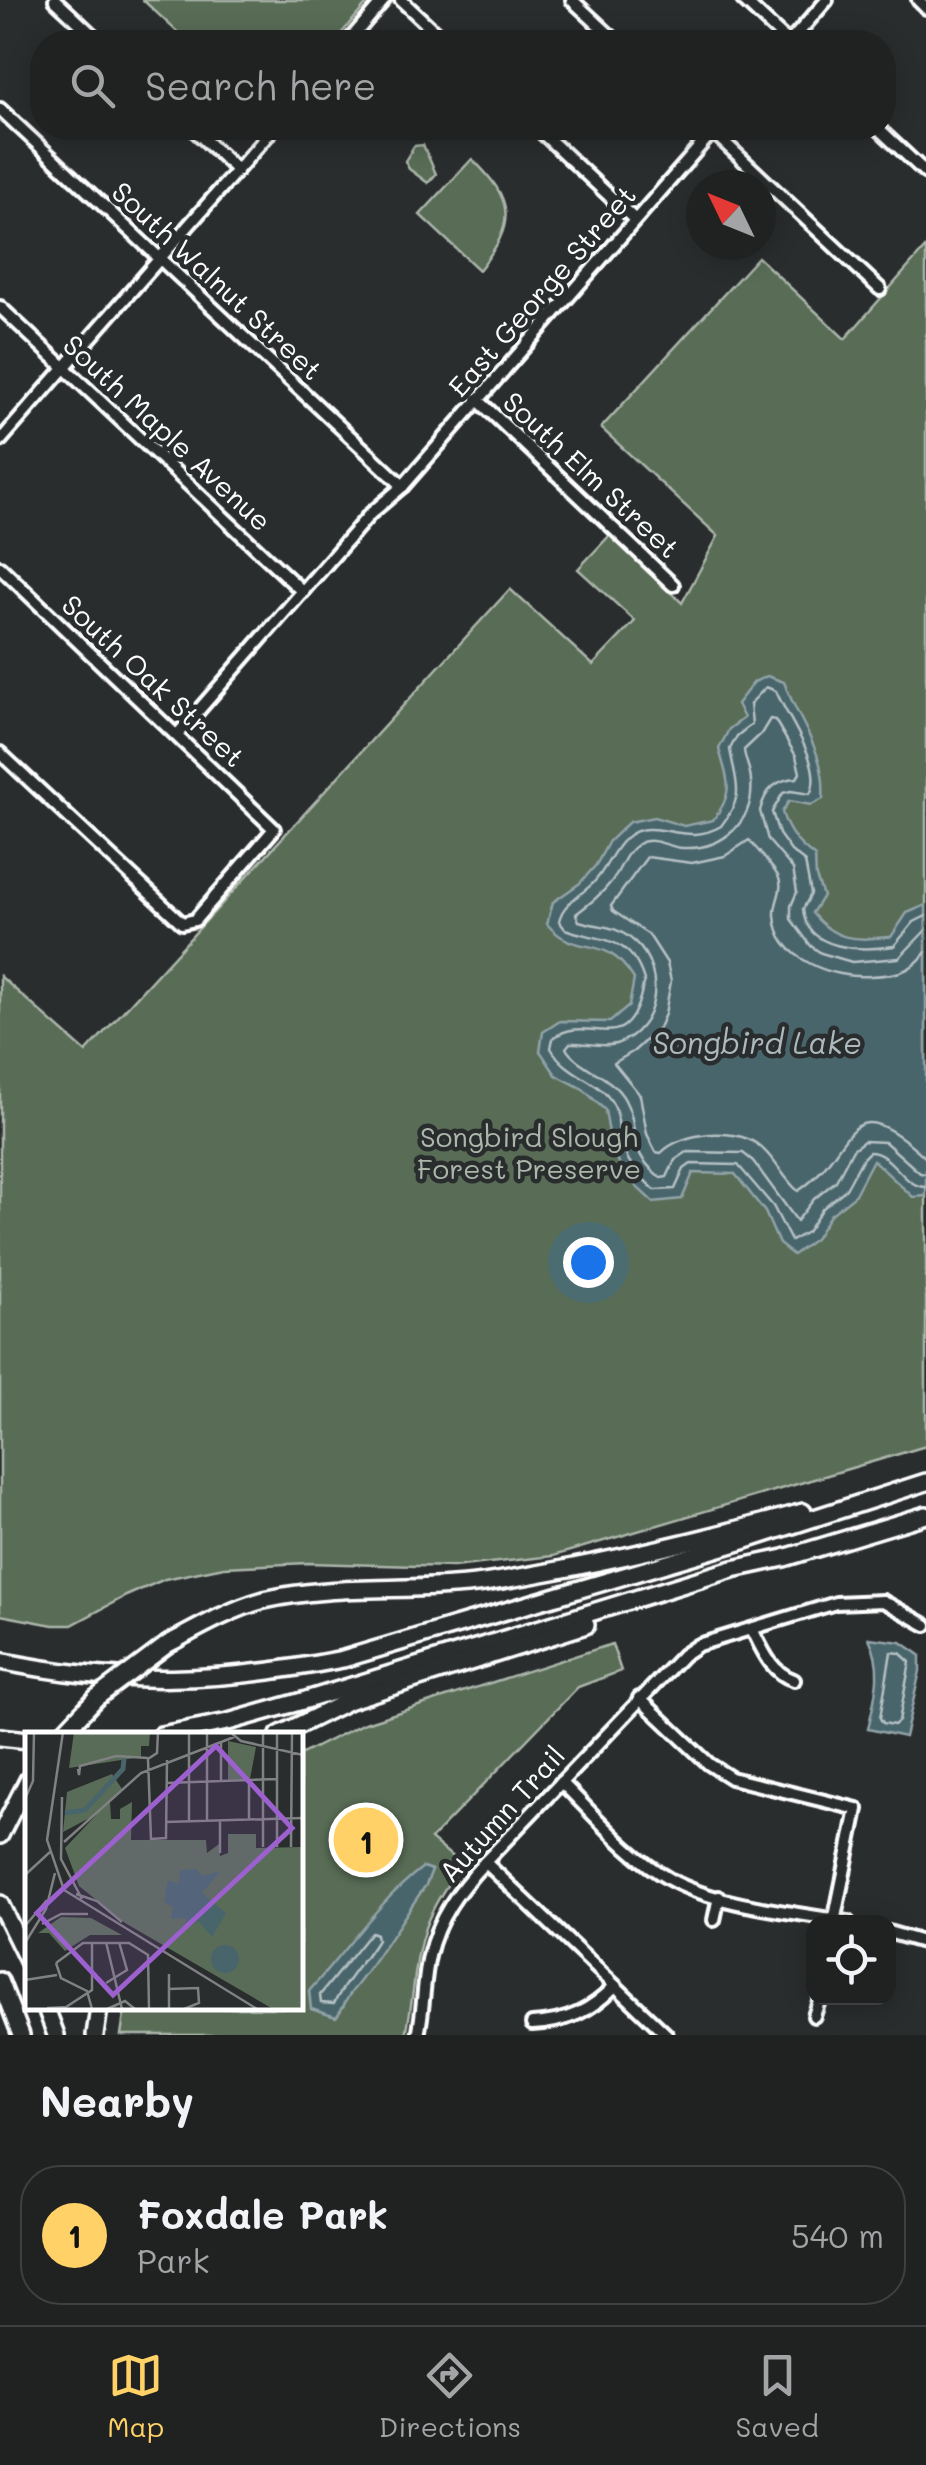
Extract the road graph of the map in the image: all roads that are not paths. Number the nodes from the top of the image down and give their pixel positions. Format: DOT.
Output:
graph roads {
  1 [pos="54,0"];
  2 [pos="384,0"];
  3 [pos="400,0"];
  4 [pos="572,0"];
  5 [pos="742,0"];
  6 [pos="827,0"];
  7 [pos="918,0"];
  8 [pos="926,8"];
  9 [pos="87,30"];
  10 [pos="358,30"];
  11 [pos="433,30"];
  12 [pos="604,30"];
  13 [pos="776,30"];
  14 [pos="800,30"];
  15 [pos="0,109"];
  16 [pos="30,137"];
  17 [pos="33,140"];
  18 [pos="205,140"];
  19 [pos="263,140"];
  20 [pos="549,140"];
  21 [pos="702,140"];
  22 [pos="724,140"];
  23 [pos="891,140"];
  24 [pos="237,170"];
  25 [pos="926,173"];
  26 [pos="634,219"];
  27 [pos="160,258"];
  28 [pos="880,289"];
  29 [pos="0,307"];
  30 [pos="64,367"];
  31 [pos="477,399"];
  32 [pos="0,441"];
  33 [pos="403,486"];
  34 [pos="0,567"];
  35 [pos="673,585"];
  36 [pos="304,592"];
  37 [pos="178,734"];
  38 [pos="0,754"];
  39 [pos="922,1483"];
  40 [pos="926,1515"];
  41 [pos="784,1558"];
  42 [pos="926,1625"];
  43 [pos="752,1629"];
  44 [pos="0,1662"];
  45 [pos="794,1680"];
  46 [pos="639,1698"];
  47 [pos="64,1732"];
  48 [pos="176,1732"];
  49 [pos="285,1732"];
  50 [pos="0,1737"];
  51 [pos="25,1740"];
  52 [pos="560,1782"];
  53 [pos="25,1786"];
  54 [pos="0,1835"];
  55 [pos="485,1862"];
  56 [pos="720,1897"];
  57 [pos="0,1904"];
  58 [pos="806,1915"];
  59 [pos="835,1915"];
  60 [pos="714,1920"];
  61 [pos="896,1934"];
  62 [pos="926,1943"];
  63 [pos="25,1955"];
  64 [pos="0,1980"];
  65 [pos="615,1986"];
  66 [pos="818,2005"];
  67 [pos="47,2010"];
  68 [pos="98,2010"];
  69 [pos="814,2016"];
  70 [pos="532,2024"];
  71 [pos="21,2035"];
  72 [pos="56,2035"];
  73 [pos="95,2035"];
  74 [pos="418,2035"];
  75 [pos="667,2035"];
  1 -- 9 [label="street"];
  2 -- 10 [label="street"];
  3 -- 11 [label="street"];
  4 -- 12 [label="street"];
  5 -- 13 [label="street"];
  6 -- 14 [label="street"];
  7 -- 8 [label="street"];
  15 -- 16 [label="street, South Walnut Street"];
  17 -- 27 [label="street, South Walnut Street"];
  18 -- 24 [label="street"];
  19 -- 24 [label="street"];
  20 -- 26 [label="street"];
  21 -- 26 [label="street, East George Street"];
  22 -- 28 [label="street"];
  23 -- 25 [label="street"];
  24 -- 27 [label="street"];
  26 -- 31 [label="street, East George Street"];
  27 -- 30 [label="street"];
  27 -- 33 [label="street, South Walnut Street"];
  29 -- 30 [label="street, South Maple Avenue"];
  30 -- 32 [label="street"];
  30 -- 36 [label="street, South Maple Avenue"];
  31 -- 33 [label="street, East George Street"];
  31 -- 35 [label="street, South Elm Street"];
  33 -- 36 [label="street, East George Street"];
  34 -- 37 [label="street, South Oak Street"];
  36 -- 37 [label="street, East George Street"];
  37 -- 38 [label="street, South Oak Street"];
  39 -- 44 [label="highway"];
  39 -- 47 [label="highway, bridge"];
  40 -- 41 [label="highway"];
  41 -- 48 [label="highway"];
  41 -- 49 [label="highway"];
  42 -- 43 [label="street, Autumn Trail"];
  43 -- 45 [label="street"];
  43 -- 46 [label="street, Autumn Trail"];
  46 -- 52 [label="street, Autumn Trail"];
  46 -- 59 [label="street"];
  50 -- 51 [label="highway"];
  52 -- 55 [label="street, Autumn Trail"];
  52 -- 56 [label="street"];
  53 -- 54 [label="highway"];
  55 -- 65 [label="street"];
  55 -- 74 [label="street, Autumn Trail"];
  56 -- 58 [label="street"];
  56 -- 60 [label="street"];
  57 -- 63 [label="highway"];
  61 -- 62 [label="street"];
  64 -- 71 [label="highway"];
  65 -- 70 [label="street"];
  65 -- 75 [label="street"];
  66 -- 69 [label="street"];
  67 -- 72 [label="highway"];
  68 -- 73 [label="highway"];
}
